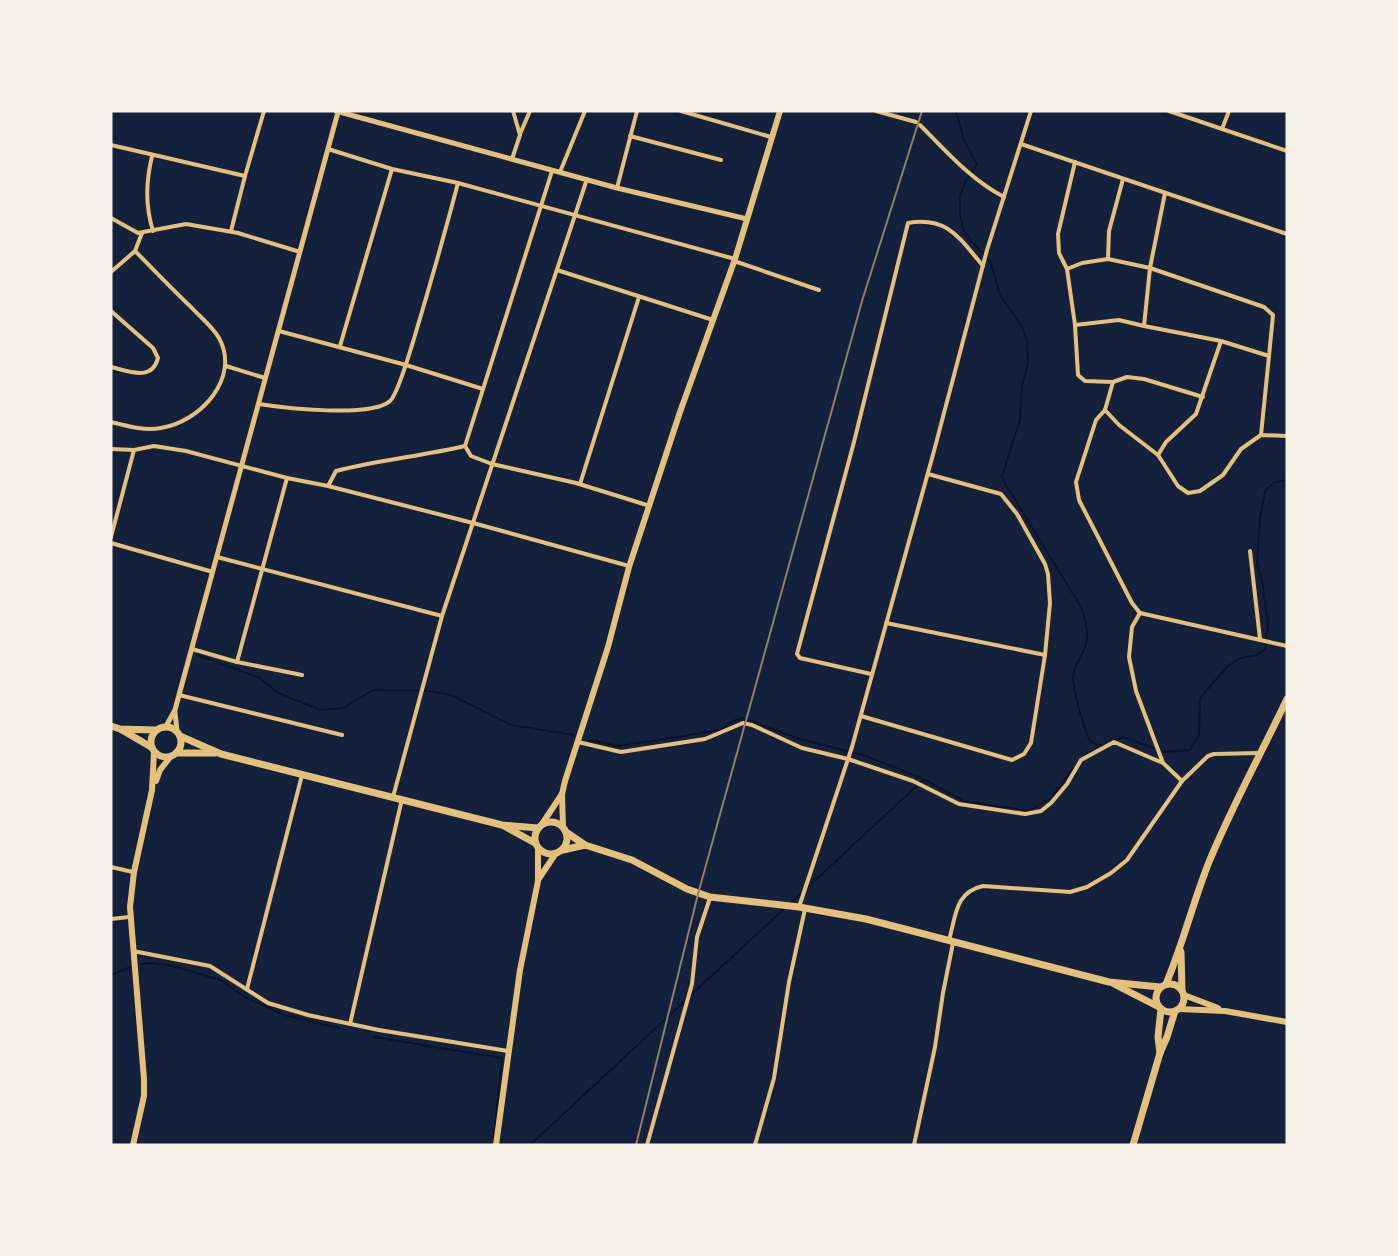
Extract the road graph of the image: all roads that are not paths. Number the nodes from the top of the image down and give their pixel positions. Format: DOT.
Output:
graph roads {
  1 [pos="264,111"];
  2 [pos="337,111"];
  3 [pos="513,111"];
  4 [pos="530,111"];
  5 [pos="585,111"];
  6 [pos="637,111"];
  7 [pos="681,111"];
  8 [pos="780,111"];
  9 [pos="876,111"];
  10 [pos="1031,111"];
  11 [pos="1169,111"];
  12 [pos="1229,111"];
  13 [pos="1222,129"];
  14 [pos="520,135"];
  15 [pos="630,136"];
  16 [pos="771,137"];
  17 [pos="1020,144"];
  18 [pos="111,145"];
  19 [pos="328,149"];
  20 [pos="1287,152"];
  21 [pos="152,156"];
  22 [pos="512,159"];
  23 [pos="721,160"];
  24 [pos="1074,162"];
  25 [pos="392,169"];
  26 [pos="553,170"];
  27 [pos="560,172"];
  28 [pos="245,176"];
  29 [pos="587,179"];
  30 [pos="1123,179"];
  31 [pos="458,183"];
  32 [pos="617,188"];
  33 [pos="1166,193"];
  34 [pos="1004,197"];
  35 [pos="541,206"];
  36 [pos="575,214"];
  37 [pos="111,218"];
  38 [pos="747,219"];
  39 [pos="153,231"];
  40 [pos="231,231"];
  41 [pos="142,233"];
  42 [pos="1287,234"];
  43 [pos="135,251"];
  44 [pos="300,252"];
  45 [pos="1108,259"];
  46 [pos="734,260"];
  47 [pos="984,263"];
  48 [pos="1150,268"];
  49 [pos="1067,269"];
  50 [pos="557,270"];
  51 [pos="111,272"];
  52 [pos="819,290"];
  53 [pos="639,297"];
  54 [pos="111,311"];
  55 [pos="713,320"];
  56 [pos="1075,325"];
  57 [pos="1144,326"];
  58 [pos="279,331"];
  59 [pos="1221,341"];
  60 [pos="340,346"];
  61 [pos="1269,356"];
  62 [pos="406,365"];
  63 [pos="225,366"];
  64 [pos="111,367"];
  65 [pos="266,378"];
  66 [pos="1113,382"];
  67 [pos="483,389"];
  68 [pos="1203,397"];
  69 [pos="259,404"];
  70 [pos="1106,410"];
  71 [pos="111,422"];
  72 [pos="1261,435"];
  73 [pos="1287,436"];
  74 [pos="465,447"];
  75 [pos="111,449"];
  76 [pos="134,450"];
  77 [pos="1158,454"];
  78 [pos="492,464"];
  79 [pos="242,466"];
  80 [pos="928,474"];
  81 [pos="286,478"];
  82 [pos="580,484"];
  83 [pos="327,486"];
  84 [pos="650,506"];
  85 [pos="472,523"];
  86 [pos="111,537"];
  87 [pos="111,543"];
  88 [pos="1250,551"];
  89 [pos="217,557"];
  90 [pos="629,567"];
  91 [pos="262,568"];
  92 [pos="213,572"];
  93 [pos="1140,613"];
  94 [pos="442,616"];
  95 [pos="886,623"];
  96 [pos="1262,639"];
  97 [pos="1287,646"];
  98 [pos="192,649"];
  99 [pos="1045,656"];
  100 [pos="237,662"];
  101 [pos="872,674"];
  102 [pos="302,675"];
  103 [pos="180,695"];
  104 [pos="1287,699"];
  105 [pos="175,710"];
  106 [pos="861,717"];
  107 [pos="111,726"];
  108 [pos="166,726"];
  109 [pos="120,729"];
  110 [pos="155,730"];
  111 [pos="178,734"];
  112 [pos="342,735"];
  113 [pos="577,741"];
  114 [pos="153,750"];
  115 [pos="1260,753"];
  116 [pos="174,754"];
  117 [pos="221,754"];
  118 [pos="849,757"];
  119 [pos="1163,763"];
  120 [pos="303,774"];
  121 [pos="1182,782"];
  122 [pos="152,790"];
  123 [pos="562,794"];
  124 [pos="393,797"];
  125 [pos="402,799"];
  126 [pos="502,825"];
  127 [pos="540,826"];
  128 [pos="565,830"];
  129 [pos="585,845"];
  130 [pos="537,847"];
  131 [pos="560,852"];
  132 [pos="111,867"];
  133 [pos="134,872"];
  134 [pos="538,880"];
  135 [pos="710,897"];
  136 [pos="802,908"];
  137 [pos="129,917"];
  138 [pos="111,919"];
  139 [pos="952,941"];
  140 [pos="1180,949"];
  141 [pos="132,950"];
  142 [pos="1109,982"];
  143 [pos="1163,986"];
  144 [pos="247,989"];
  145 [pos="1183,993"];
  146 [pos="1160,1008"];
  147 [pos="1177,1010"];
  148 [pos="1225,1011"];
  149 [pos="1287,1022"];
  150 [pos="350,1024"];
  151 [pos="508,1051"];
  152 [pos="1160,1053"];
  153 [pos="133,1145"];
  154 [pos="496,1145"];
  155 [pos="647,1145"];
  156 [pos="755,1145"];
  157 [pos="914,1145"];
  158 [pos="1133,1145"];
  1 -- 28 [label="street"];
  2 -- 19 [label="street"];
  2 -- 22 [label="street"];
  3 -- 14 [label="street"];
  4 -- 14 [label="street"];
  5 -- 27 [label="street"];
  6 -- 15 [label="street"];
  7 -- 16 [label="street"];
  8 -- 16 [label="main road"];
  9 -- 34 [label="street"];
  10 -- 17 [label="street"];
  11 -- 13 [label="street"];
  12 -- 13 [label="street"];
  13 -- 20 [label="street"];
  14 -- 22 [label="street"];
  15 -- 23 [label="street"];
  15 -- 32 [label="street"];
  16 -- 38 [label="main road"];
  17 -- 24 [label="street"];
  17 -- 34 [label="street"];
  18 -- 21 [label="street"];
  19 -- 25 [label="street"];
  19 -- 44 [label="street"];
  21 -- 28 [label="street"];
  21 -- 39 [label="street"];
  22 -- 26 [label="street"];
  24 -- 30 [label="street"];
  24 -- 49 [label="street"];
  25 -- 31 [label="street"];
  25 -- 60 [label="street"];
  26 -- 27 [label="street"];
  26 -- 35 [label="street"];
  27 -- 29 [label="street"];
  28 -- 40 [label="street"];
  29 -- 32 [label="street"];
  29 -- 36 [label="street"];
  30 -- 33 [label="street"];
  30 -- 45 [label="street"];
  31 -- 35 [label="street"];
  31 -- 62 [label="street"];
  32 -- 38 [label="street"];
  33 -- 42 [label="street"];
  33 -- 48 [label="street"];
  34 -- 47 [label="street"];
  35 -- 36 [label="street"];
  35 -- 67 [label="street"];
  36 -- 46 [label="street"];
  36 -- 50 [label="street"];
  37 -- 41 [label="street"];
  38 -- 46 [label="main road"];
  39 -- 40 [label="street"];
  39 -- 41 [label="street"];
  40 -- 44 [label="street"];
  41 -- 43 [label="street"];
  43 -- 51 [label="street"];
  43 -- 63 [label="street"];
  44 -- 58 [label="street"];
  45 -- 48 [label="street"];
  45 -- 49 [label="street"];
  46 -- 52 [label="street"];
  46 -- 55 [label="main road"];
  47 -- 80 [label="street"];
  47 -- 101 [label="street"];
  48 -- 57 [label="street"];
  48 -- 61 [label="street"];
  49 -- 56 [label="street"];
  50 -- 53 [label="street"];
  50 -- 78 [label="street"];
  53 -- 55 [label="street"];
  53 -- 82 [label="street"];
  54 -- 64 [label="street"];
  55 -- 84 [label="main road"];
  56 -- 57 [label="street"];
  56 -- 66 [label="street"];
  57 -- 59 [label="street"];
  58 -- 60 [label="street"];
  58 -- 65 [label="street"];
  59 -- 61 [label="street"];
  59 -- 68 [label="street"];
  60 -- 62 [label="street"];
  61 -- 72 [label="street"];
  62 -- 67 [label="street"];
  62 -- 69 [label="street"];
  63 -- 65 [label="street"];
  63 -- 71 [label="street"];
  65 -- 69 [label="street"];
  66 -- 68 [label="street"];
  66 -- 70 [label="street"];
  67 -- 74 [label="street"];
  68 -- 77 [label="street"];
  69 -- 79 [label="street"];
  70 -- 77 [label="street"];
  70 -- 93 [label="street"];
  72 -- 73 [label="street"];
  72 -- 77 [label="street"];
  74 -- 78 [label="street"];
  74 -- 83 [label="street"];
  75 -- 76 [label="street"];
  76 -- 79 [label="street"];
  76 -- 86 [label="street"];
  78 -- 82 [label="street"];
  78 -- 85 [label="street"];
  79 -- 81 [label="street"];
  79 -- 89 [label="street"];
  80 -- 95 [label="street"];
  80 -- 99 [label="street"];
  81 -- 83 [label="street"];
  81 -- 91 [label="street"];
  82 -- 84 [label="street"];
  83 -- 85 [label="street"];
  84 -- 90 [label="main road"];
  85 -- 90 [label="street"];
  85 -- 94 [label="street"];
  87 -- 92 [label="street"];
  88 -- 96 [label="street"];
  89 -- 91 [label="street"];
  89 -- 92 [label="street"];
  90 -- 113 [label="main road"];
  91 -- 94 [label="street"];
  91 -- 100 [label="street"];
  92 -- 98 [label="street"];
  93 -- 96 [label="street"];
  93 -- 119 [label="street"];
  94 -- 124 [label="street"];
  95 -- 99 [label="street"];
  95 -- 101 [label="street"];
  96 -- 97 [label="street"];
  98 -- 100 [label="street"];
  98 -- 103 [label="street"];
  99 -- 106 [label="street"];
  100 -- 102 [label="street"];
  101 -- 106 [label="street"];
  103 -- 105 [label="street"];
  103 -- 112 [label="street"];
  104 -- 115 [label="highway"];
  105 -- 108 [label="street"];
  105 -- 111 [label="street"];
  106 -- 118 [label="street"];
  107 -- 109 [label="highway"];
  108 -- 110 [label="highway"];
  108 -- 111 [label="highway"];
  109 -- 110 [label="highway"];
  109 -- 114 [label="highway"];
  110 -- 114 [label="highway"];
  111 -- 116 [label="highway"];
  111 -- 117 [label="highway"];
  113 -- 118 [label="street"];
  113 -- 123 [label="main road"];
  114 -- 116 [label="highway"];
  114 -- 122 [label="main road"];
  115 -- 121 [label="street"];
  115 -- 140 [label="highway"];
  116 -- 117 [label="highway"];
  116 -- 122 [label="main road"];
  117 -- 120 [label="highway"];
  118 -- 119 [label="street"];
  118 -- 136 [label="street"];
  119 -- 121 [label="street"];
  120 -- 124 [label="highway"];
  120 -- 144 [label="street"];
  121 -- 139 [label="street"];
  122 -- 133 [label="main road"];
  123 -- 127 [label="main road"];
  123 -- 128 [label="main road"];
  124 -- 125 [label="highway"];
  125 -- 126 [label="highway"];
  125 -- 150 [label="street"];
  126 -- 127 [label="highway"];
  126 -- 130 [label="highway"];
  127 -- 128 [label="highway"];
  127 -- 130 [label="highway"];
  128 -- 129 [label="highway"];
  128 -- 131 [label="highway"];
  129 -- 131 [label="highway"];
  129 -- 135 [label="highway"];
  130 -- 131 [label="highway"];
  130 -- 134 [label="main road"];
  131 -- 134 [label="main road"];
  132 -- 133 [label="street"];
  133 -- 137 [label="main road"];
  134 -- 151 [label="main road"];
  135 -- 136 [label="highway"];
  135 -- 155 [label="street"];
  136 -- 139 [label="highway"];
  136 -- 156 [label="street"];
  137 -- 138 [label="street"];
  137 -- 141 [label="main road"];
  139 -- 142 [label="highway"];
  139 -- 157 [label="street"];
  140 -- 143 [label="highway"];
  140 -- 145 [label="highway"];
  141 -- 144 [label="street"];
  141 -- 153 [label="main road"];
  142 -- 143 [label="highway"];
  142 -- 146 [label="highway"];
  143 -- 145 [label="highway"];
  143 -- 146 [label="highway"];
  144 -- 150 [label="street"];
  145 -- 147 [label="highway"];
  145 -- 148 [label="main road"];
  146 -- 147 [label="highway"];
  146 -- 152 [label="highway"];
  147 -- 148 [label="main road"];
  147 -- 152 [label="highway"];
  148 -- 149 [label="main road"];
  150 -- 151 [label="street"];
  151 -- 154 [label="main road"];
  152 -- 158 [label="highway"];
}
